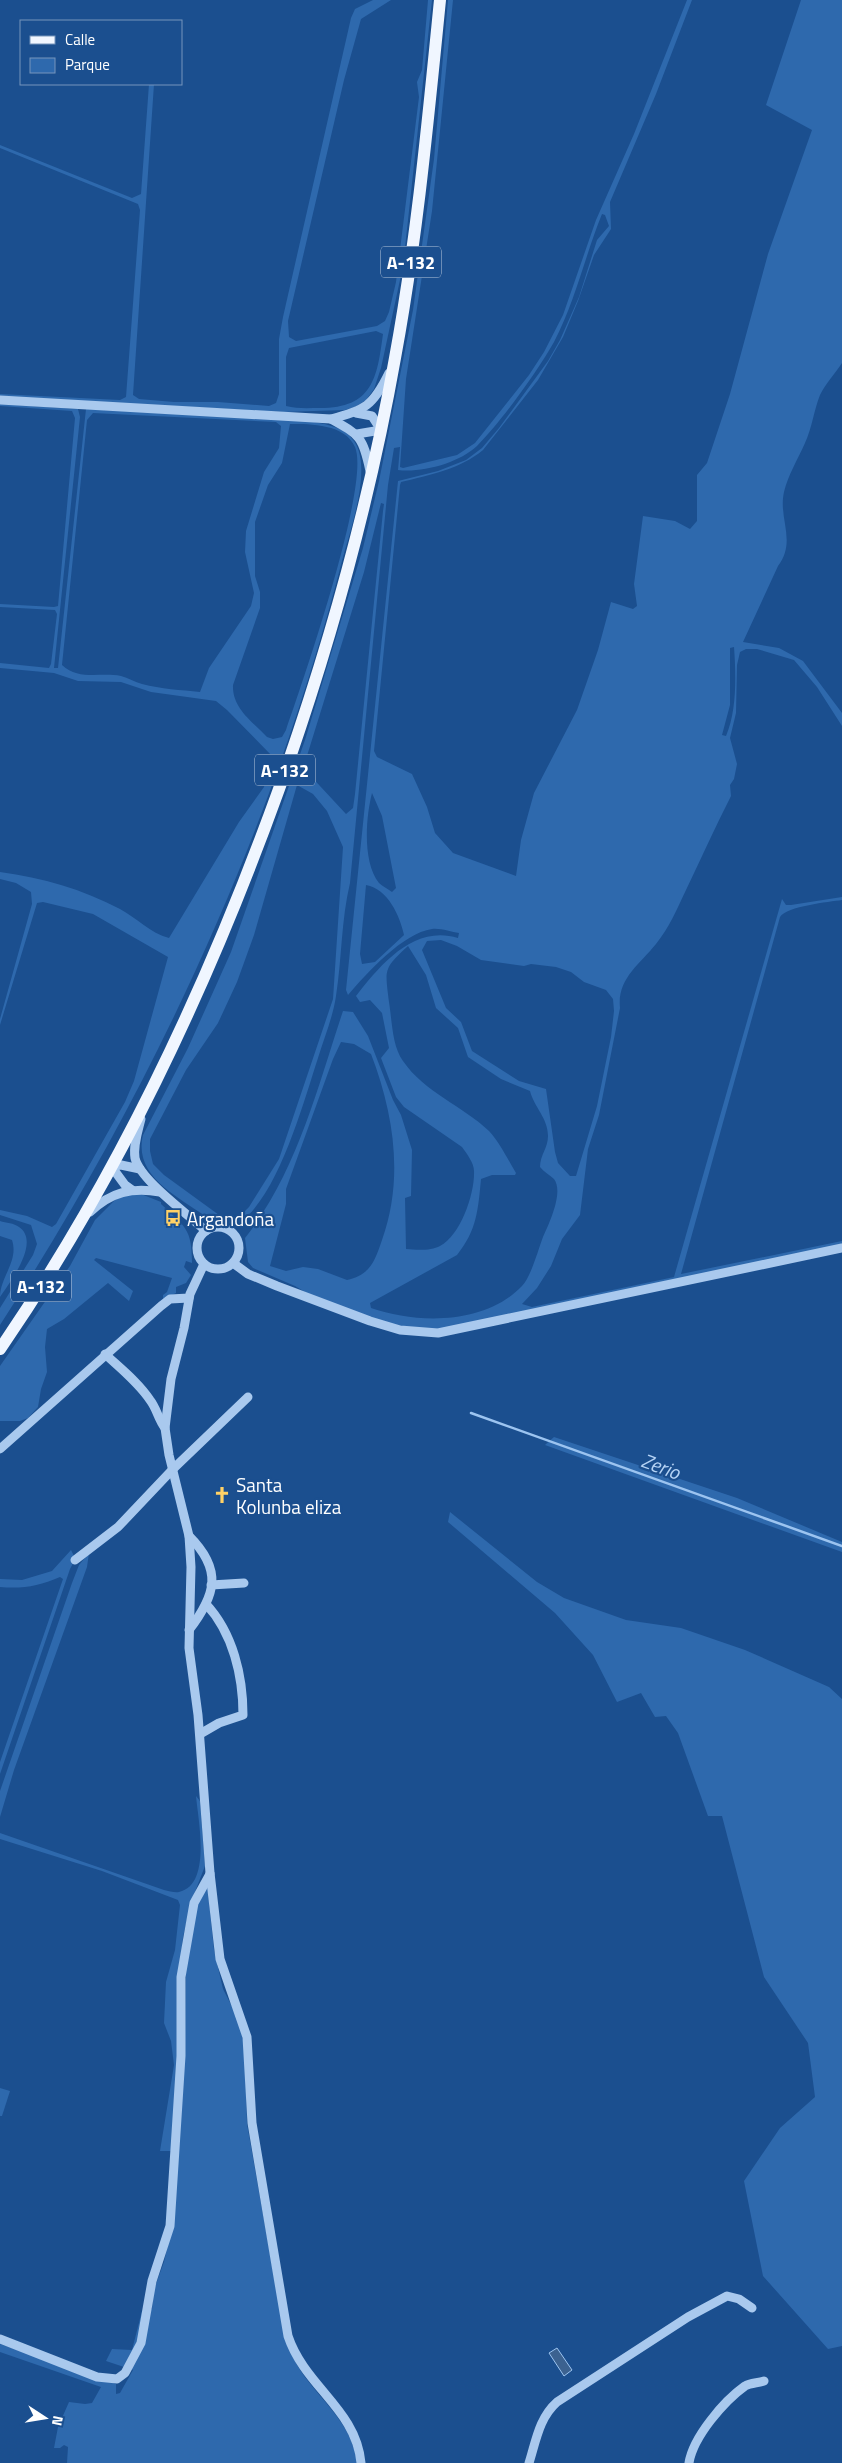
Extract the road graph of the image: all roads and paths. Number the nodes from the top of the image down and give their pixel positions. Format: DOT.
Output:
graph roads {
  1 [pos="440,0"];
  2 [pos="395,361"];
  3 [pos="0,400"];
  4 [pos="356,412"];
  5 [pos="331,419"];
  6 [pos="381,430"];
  7 [pos="358,434"];
  8 [pos="371,477"];
  9 [pos="149,1095"];
  10 [pos="111,1166"];
  11 [pos="140,1169"];
  12 [pos="132,1190"];
  13 [pos="160,1192"];
  14 [pos="80,1222"];
  15 [pos="206,1231"];
  16 [pos="842,1248"];
  17 [pos="233,1263"];
  18 [pos="204,1264"];
  19 [pos="189,1298"];
  20 [pos="0,1349"];
  21 [pos="105,1354"];
  22 [pos="248,1398"];
  23 [pos="165,1428"];
  24 [pos="0,1450"];
  25 [pos="173,1469"];
  26 [pos="189,1536"];
  27 [pos="75,1560"];
  28 [pos="244,1584"];
  29 [pos="211,1585"];
  30 [pos="206,1604"];
  31 [pos="189,1630"];
  32 [pos="200,1734"];
  33 [pos="210,1873"];
  34 [pos="752,2308"];
  35 [pos="0,2340"];
  36 [pos="764,2382"];
  37 [pos="361,2463"];
  38 [pos="529,2463"];
  39 [pos="689,2463"];
  1 -- 2 [label="main road, A-132"];
  2 -- 4 [label="street"];
  2 -- 6 [label="main road, A-132"];
  3 -- 5 [label="street"];
  4 -- 5 [label="street"];
  4 -- 6 [label="street"];
  5 -- 7 [label="street"];
  6 -- 7 [label="street"];
  6 -- 8 [label="main road, A-132"];
  7 -- 8 [label="street"];
  8 -- 9 [label="main road, A-132"];
  9 -- 10 [label="main road, A-132"];
  9 -- 11 [label="street"];
  10 -- 11 [label="street"];
  10 -- 12 [label="street"];
  10 -- 14 [label="main road, A-132"];
  11 -- 13 [label="street"];
  12 -- 13 [label="street"];
  12 -- 14 [label="street"];
  13 -- 15 [label="street"];
  14 -- 20 [label="main road, A-132"];
  15 -- 17 [label="street"];
  15 -- 18 [label="street"];
  16 -- 17 [label="street"];
  17 -- 18 [label="street"];
  18 -- 19 [label="street"];
  19 -- 21 [label="street"];
  19 -- 23 [label="street"];
  21 -- 23 [label="street"];
  21 -- 24 [label="street"];
  22 -- 25 [label="street"];
  23 -- 25 [label="street"];
  25 -- 26 [label="street"];
  25 -- 27 [label="street"];
  26 -- 29 [label="street"];
  26 -- 31 [label="street"];
  28 -- 29 [label="street"];
  29 -- 30 [label="street"];
  30 -- 31 [label="street"];
  30 -- 32 [label="street"];
  31 -- 32 [label="street"];
  32 -- 33 [label="street"];
  33 -- 35 [label="street"];
  33 -- 37 [label="street"];
  34 -- 38 [label="street"];
  36 -- 39 [label="street"];
}
